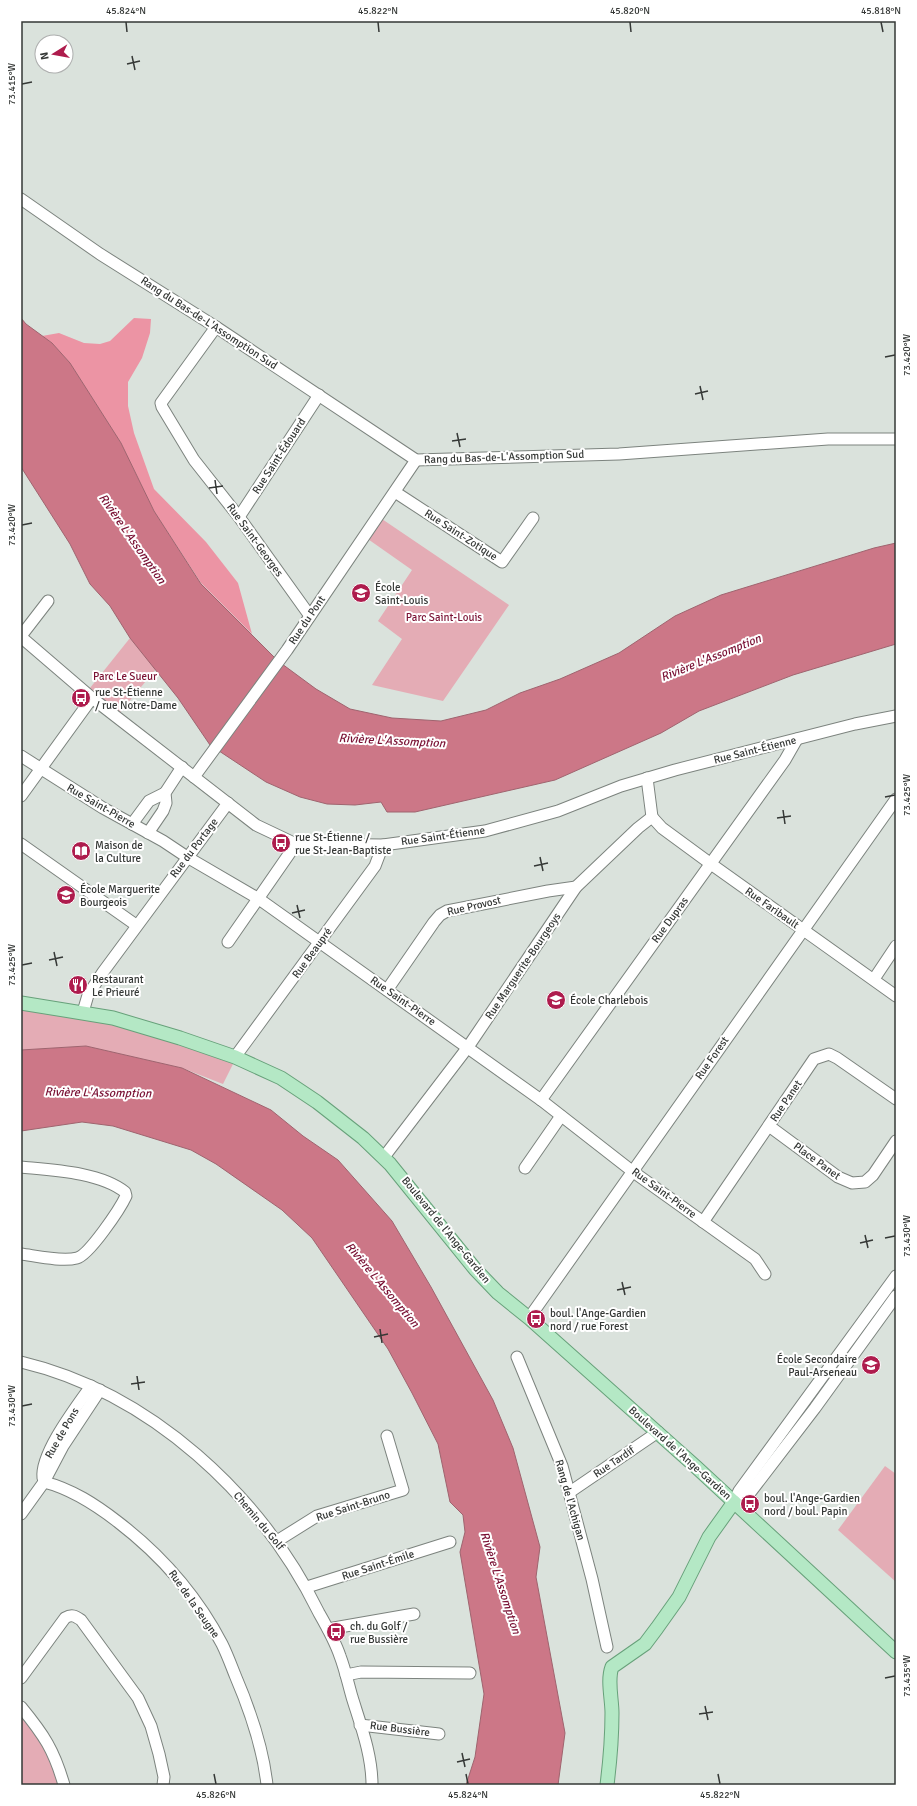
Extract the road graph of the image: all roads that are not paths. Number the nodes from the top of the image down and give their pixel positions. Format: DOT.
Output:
graph roads {
  1 [pos="21,200"];
  2 [pos="216,326"];
  3 [pos="319,395"];
  4 [pos="896,439"];
  5 [pos="416,460"];
  6 [pos="395,492"];
  7 [pos="239,517"];
  8 [pos="533,518"];
  9 [pos="48,601"];
  10 [pos="310,616"];
  11 [pos="21,637"];
  12 [pos="92,698"];
  13 [pos="896,716"];
  14 [pos="797,739"];
  15 [pos="21,756"];
  16 [pos="182,768"];
  17 [pos="40,769"];
  18 [pos="194,777"];
  19 [pos="648,778"];
  20 [pos="165,793"];
  21 [pos="21,796"];
  22 [pos="896,799"];
  23 [pos="228,803"];
  24 [pos="652,817"];
  25 [pos="132,824"];
  26 [pos="148,833"];
  27 [pos="21,844"];
  28 [pos="296,844"];
  29 [pos="383,845"];
  30 [pos="187,857"];
  31 [pos="711,864"];
  32 [pos="576,887"];
  33 [pos="259,899"];
  34 [pos="136,925"];
  35 [pos="803,930"];
  36 [pos="228,942"];
  37 [pos="320,942"];
  38 [pos="896,946"];
  39 [pos="874,979"];
  40 [pos="387,990"];
  41 [pos="896,996"];
  42 [pos="21,1003"];
  43 [pos="83,1012"];
  44 [pos="468,1048"];
  45 [pos="235,1057"];
  46 [pos="896,1099"];
  47 [pos="542,1100"];
  48 [pos="561,1116"];
  49 [pos="769,1126"];
  50 [pos="896,1141"];
  51 [pos="384,1157"];
  52 [pos="21,1167"];
  53 [pos="525,1168"];
  54 [pos="632,1171"];
  55 [pos="703,1222"];
  56 [pos="21,1254"];
  57 [pos="766,1274"];
  58 [pos="896,1276"];
  59 [pos="896,1296"];
  60 [pos="529,1318"];
  61 [pos="517,1357"];
  62 [pos="21,1362"];
  63 [pos="95,1388"];
  64 [pos="804,1400"];
  65 [pos="815,1408"];
  66 [pos="658,1432"];
  67 [pos="387,1436"];
  68 [pos="44,1482"];
  69 [pos="719,1489"];
  70 [pos="570,1492"];
  71 [pos="734,1502"];
  72 [pos="21,1514"];
  73 [pos="754,1521"];
  74 [pos="720,1522"];
  75 [pos="277,1541"];
  76 [pos="450,1542"];
  77 [pos="307,1587"];
  78 [pos="414,1614"];
  79 [pos="328,1629"];
  80 [pos="607,1647"];
  81 [pos="896,1652"];
  82 [pos="470,1673"];
  83 [pos="346,1675"];
  84 [pos="21,1678"];
  85 [pos="21,1707"];
  86 [pos="360,1725"];
  87 [pos="439,1734"];
  88 [pos="64,1785"];
  89 [pos="163,1785"];
  90 [pos="267,1785"];
  91 [pos="372,1785"];
  92 [pos="607,1785"];
  1 -- 2 [label="street, Rang du Bas-de-L'Assomption Sud"];
  2 -- 3 [label="street, Rang du Bas-de-L'Assomption Sud"];
  2 -- 7 [label="street, Rue Saint-Georges"];
  3 -- 5 [label="street, Rang du Bas-de-L'Assomption Sud"];
  3 -- 7 [label="street, Rue Saint-Édouard"];
  4 -- 5 [label="street, Rang du Bas-de-L'Assomption Sud"];
  5 -- 6 [label="street, Rue du Pont"];
  6 -- 8 [label="street, Rue Saint-Zotique"];
  6 -- 10 [label="street, Rue du Pont"];
  7 -- 10 [label="street, Rue Saint-Georges"];
  9 -- 11 [label="street"];
  10 -- 18 [label="street, Rue du Pont"];
  11 -- 12 [label="street, Rue Saint-Étienne"];
  12 -- 16 [label="street, Rue Saint-Étienne"];
  12 -- 17 [label="street"];
  13 -- 14 [label="street, Rue Saint-Étienne"];
  14 -- 19 [label="street, Rue Saint-Étienne"];
  14 -- 31 [label="street, Rue Dupras"];
  15 -- 17 [label="street, Rue Saint-Pierre"];
  16 -- 18 [label="street, Rue Saint-Étienne"];
  16 -- 20 [label="street"];
  17 -- 21 [label="street"];
  17 -- 25 [label="street, Rue Saint-Pierre"];
  18 -- 23 [label="street, Rue Saint-Étienne"];
  19 -- 24 [label="street"];
  19 -- 29 [label="street, Rue Saint-Étienne"];
  20 -- 25 [label="street"];
  20 -- 26 [label="street"];
  22 -- 35 [label="street, Rue Forest"];
  23 -- 28 [label="street, Rue Saint-Étienne"];
  23 -- 30 [label="street, Rue du Portage"];
  24 -- 31 [label="street, Rue Faribault"];
  24 -- 32 [label="street, Rue Marguerite-Bourgeoys"];
  25 -- 26 [label="street, Rue Saint-Pierre"];
  26 -- 30 [label="street, Rue Saint-Pierre"];
  27 -- 34 [label="street"];
  28 -- 29 [label="street, Rue Saint-Étienne"];
  28 -- 33 [label="street"];
  29 -- 37 [label="street, Rue Beaupré"];
  30 -- 33 [label="street, Rue Saint-Pierre"];
  30 -- 34 [label="street, Rue du Portage"];
  31 -- 35 [label="street, Rue Faribault"];
  31 -- 47 [label="street, Rue Dupras"];
  32 -- 40 [label="street, Rue Provost"];
  32 -- 44 [label="street, Rue Marguerite-Bourgeoys"];
  33 -- 36 [label="street"];
  33 -- 37 [label="street, Rue Saint-Pierre"];
  34 -- 43 [label="street, Rue du Portage"];
  35 -- 39 [label="street, Rue Faribault"];
  35 -- 54 [label="street, Rue Forest"];
  37 -- 40 [label="street, Rue Saint-Pierre"];
  37 -- 45 [label="street, Rue Beaupré"];
  38 -- 39 [label="street"];
  39 -- 41 [label="street, Rue Faribault"];
  40 -- 44 [label="street, Rue Saint-Pierre"];
  42 -- 43 [label="main road, Boulevard de l'Ange-Gardien"];
  43 -- 45 [label="main road, Boulevard de l'Ange-Gardien"];
  44 -- 47 [label="street, Rue Saint-Pierre"];
  44 -- 51 [label="street, Rue Marguerite-Bourgeoys"];
  45 -- 51 [label="main road, Boulevard de l'Ange-Gardien"];
  46 -- 49 [label="street, Rue Panet"];
  47 -- 48 [label="street, Rue Saint-Pierre"];
  48 -- 53 [label="street"];
  48 -- 54 [label="street, Rue Saint-Pierre"];
  49 -- 50 [label="street, Place Panet"];
  49 -- 55 [label="street, Rue Panet"];
  51 -- 60 [label="main road, Boulevard de l'Ange-Gardien"];
  52 -- 56 [label="street"];
  54 -- 55 [label="street, Rue Saint-Pierre"];
  54 -- 60 [label="street, Rue Forest"];
  55 -- 57 [label="street, Rue Saint-Pierre"];
  58 -- 64 [label="street"];
  59 -- 65 [label="street"];
  60 -- 66 [label="main road, Boulevard de l'Ange-Gardien"];
  61 -- 70 [label="street, Rang de l'Achigan"];
  62 -- 63 [label="street, Chemin du Golf"];
  63 -- 68 [label="street, Rue de Pons"];
  63 -- 75 [label="street, Chemin du Golf"];
  64 -- 65 [label="street"];
  64 -- 71 [label="street"];
  65 -- 71 [label="street"];
  66 -- 69 [label="main road, Boulevard de l'Ange-Gardien"];
  66 -- 70 [label="street, Rue Tardif"];
  67 -- 75 [label="street, Rue Saint-Bruno"];
  68 -- 72 [label="street"];
  68 -- 90 [label="street, Rue de la Seugne"];
  69 -- 71 [label="main road, Boulevard de l'Ange-Gardien"];
  69 -- 74 [label="main road"];
  70 -- 80 [label="street, Rang de l'Achigan"];
  71 -- 73 [label="main road, Boulevard de l'Ange-Gardien"];
  71 -- 74 [label="main road"];
  73 -- 74 [label="main road"];
  73 -- 81 [label="main road, Boulevard de l'Ange-Gardien"];
  74 -- 92 [label="main road"];
  75 -- 77 [label="street, Chemin du Golf"];
  76 -- 77 [label="street, Rue Saint-Émile"];
  77 -- 79 [label="street, Chemin du Golf"];
  78 -- 79 [label="street"];
  79 -- 83 [label="street, Chemin du Golf"];
  82 -- 83 [label="street"];
  83 -- 86 [label="street, Chemin du Golf"];
  84 -- 89 [label="street"];
  85 -- 88 [label="street"];
  86 -- 87 [label="street, Rue Bussière"];
  86 -- 91 [label="street, Chemin du Golf"];
}
